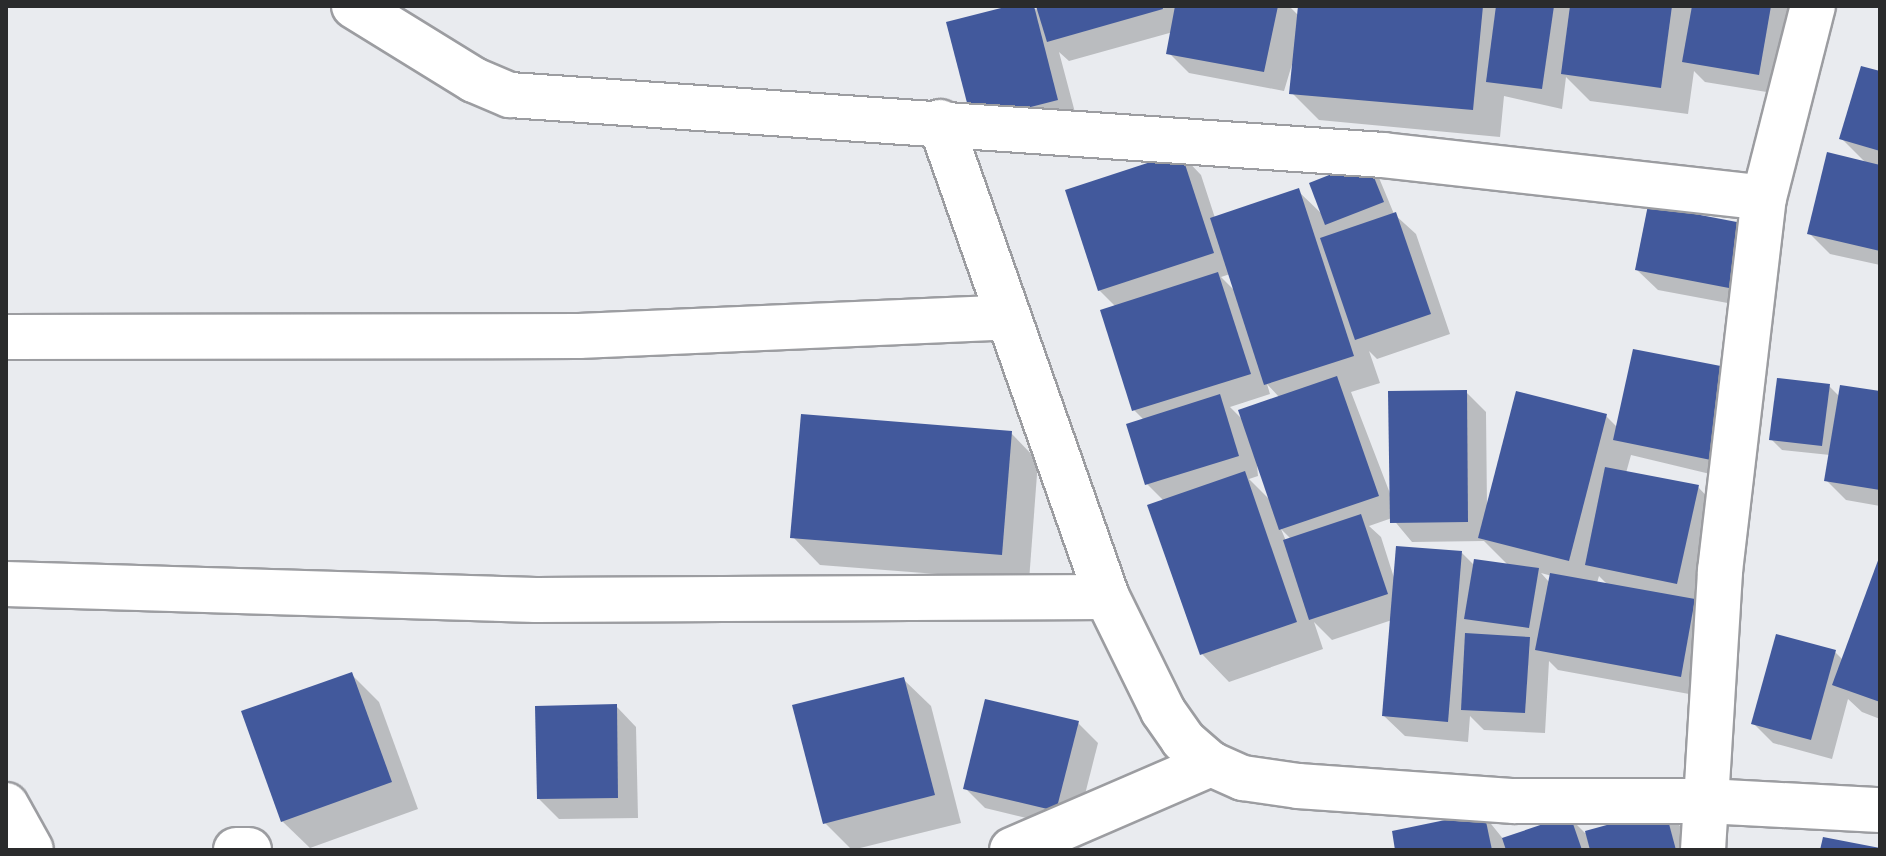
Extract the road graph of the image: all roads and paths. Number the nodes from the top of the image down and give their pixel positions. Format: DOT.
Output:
graph roads {
  1 [pos="354,6"];
  2 [pos="1813,6"];
  3 [pos="940,122"];
  4 [pos="1764,198"];
  5 [pos="1007,317"];
  6 [pos="6,337"];
  7 [pos="6,584"];
  8 [pos="1107,597"];
  9 [pos="1211,764"];
  10 [pos="1706,801"];
  11 [pos="6,805"];
  12 [pos="1880,810"];
  13 [pos="31,850"];
  14 [pos="236,850"];
  15 [pos="249,850"];
  16 [pos="1012,850"];
  17 [pos="1703,850"];
  1 -- 3 [label="street"];
  2 -- 4 [label="street"];
  3 -- 4 [label="street"];
  3 -- 5 [label="street"];
  4 -- 10 [label="street"];
  5 -- 6 [label="street"];
  5 -- 8 [label="street"];
  7 -- 8 [label="street"];
  8 -- 9 [label="street"];
  9 -- 10 [label="street"];
  9 -- 16 [label="street"];
  10 -- 12 [label="street"];
  10 -- 17 [label="street"];
  11 -- 13 [label="street"];
  14 -- 15 [label="street"];
}
